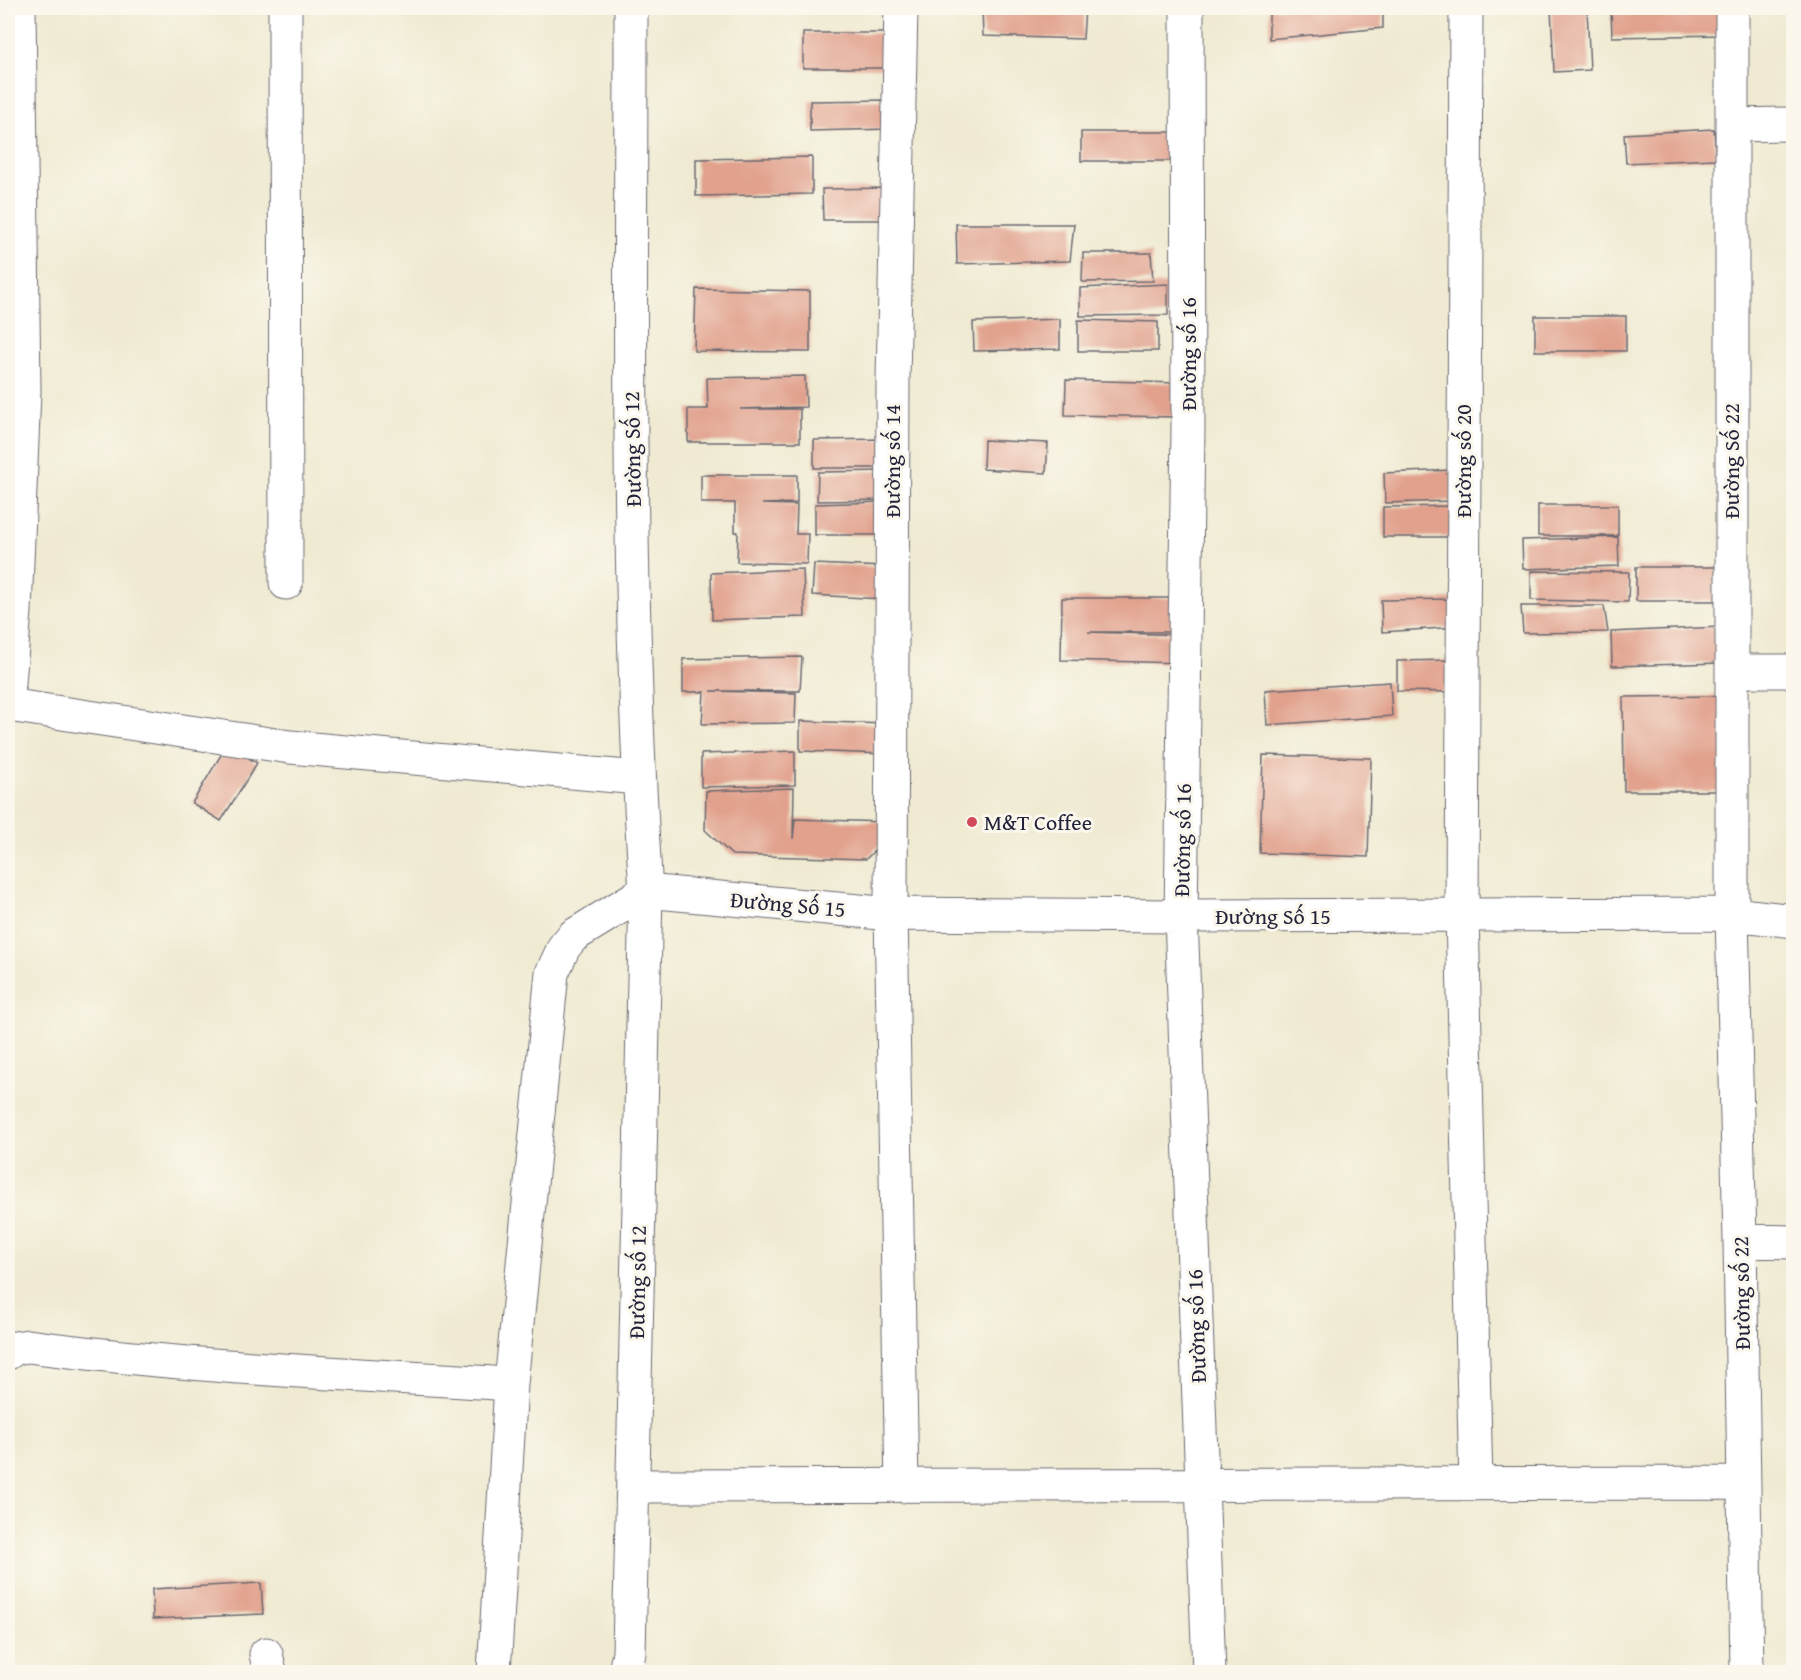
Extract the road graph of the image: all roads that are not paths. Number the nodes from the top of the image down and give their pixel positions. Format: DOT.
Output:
graph roads {
  1 [pos="19,8"];
  2 [pos="285,8"];
  3 [pos="631,8"];
  4 [pos="901,8"];
  5 [pos="1187,8"];
  6 [pos="1466,8"];
  7 [pos="1732,8"];
  8 [pos="1794,124"];
  9 [pos="1732,125"];
  10 [pos="286,583"];
  11 [pos="1732,671"];
  12 [pos="1794,671"];
  13 [pos="8,695"];
  14 [pos="8,705"];
  15 [pos="638,778"];
  16 [pos="646,891"];
  17 [pos="891,914"];
  18 [pos="1732,914"];
  19 [pos="1462,915"];
  20 [pos="1181,916"];
  21 [pos="1794,921"];
  22 [pos="1740,1241"];
  23 [pos="1794,1242"];
  24 [pos="10,1343"];
  25 [pos="511,1384"];
  26 [pos="1744,1483"];
  27 [pos="1476,1484"];
  28 [pos="633,1486"];
  29 [pos="902,1486"];
  30 [pos="630,1666"];
  31 [pos="494,1672"];
  32 [pos="1209,1672"];
  33 [pos="1747,1672"];
  1 -- 13 [label="street"];
  2 -- 10 [label="street"];
  3 -- 15 [label="street, Đường Số 12"];
  4 -- 17 [label="street, Đường số 14"];
  5 -- 20 [label="street, Đường số 16"];
  6 -- 19 [label="street, Đường số 20"];
  7 -- 9 [label="street, Đường Số 22"];
  8 -- 9 [label="street"];
  9 -- 11 [label="street, Đường Số 22"];
  11 -- 12 [label="street"];
  11 -- 18 [label="street, Đường Số 22"];
  14 -- 15 [label="street"];
  15 -- 16 [label="street, Đường Số 12"];
  16 -- 17 [label="street, Đường Số 15"];
  16 -- 25 [label="street"];
  16 -- 28 [label="street, Đường số 12"];
  17 -- 20 [label="street, Đường Số 15"];
  17 -- 29 [label="street, Đường số 14"];
  18 -- 19 [label="street, Đường Số 15"];
  18 -- 21 [label="street, Đường Số 15"];
  18 -- 22 [label="street, Đường số 22"];
  19 -- 20 [label="street, Đường Số 15"];
  19 -- 27 [label="street, Đường số 20"];
  20 -- 32 [label="street, Đường số 16"];
  22 -- 23 [label="street"];
  22 -- 26 [label="street, Đường số 22"];
  24 -- 25 [label="street"];
  25 -- 31 [label="street"];
  26 -- 27 [label="street"];
  26 -- 33 [label="street, Đường số 22"];
  27 -- 29 [label="street"];
  28 -- 29 [label="street"];
  28 -- 30 [label="street, Đường số 12"];
}
